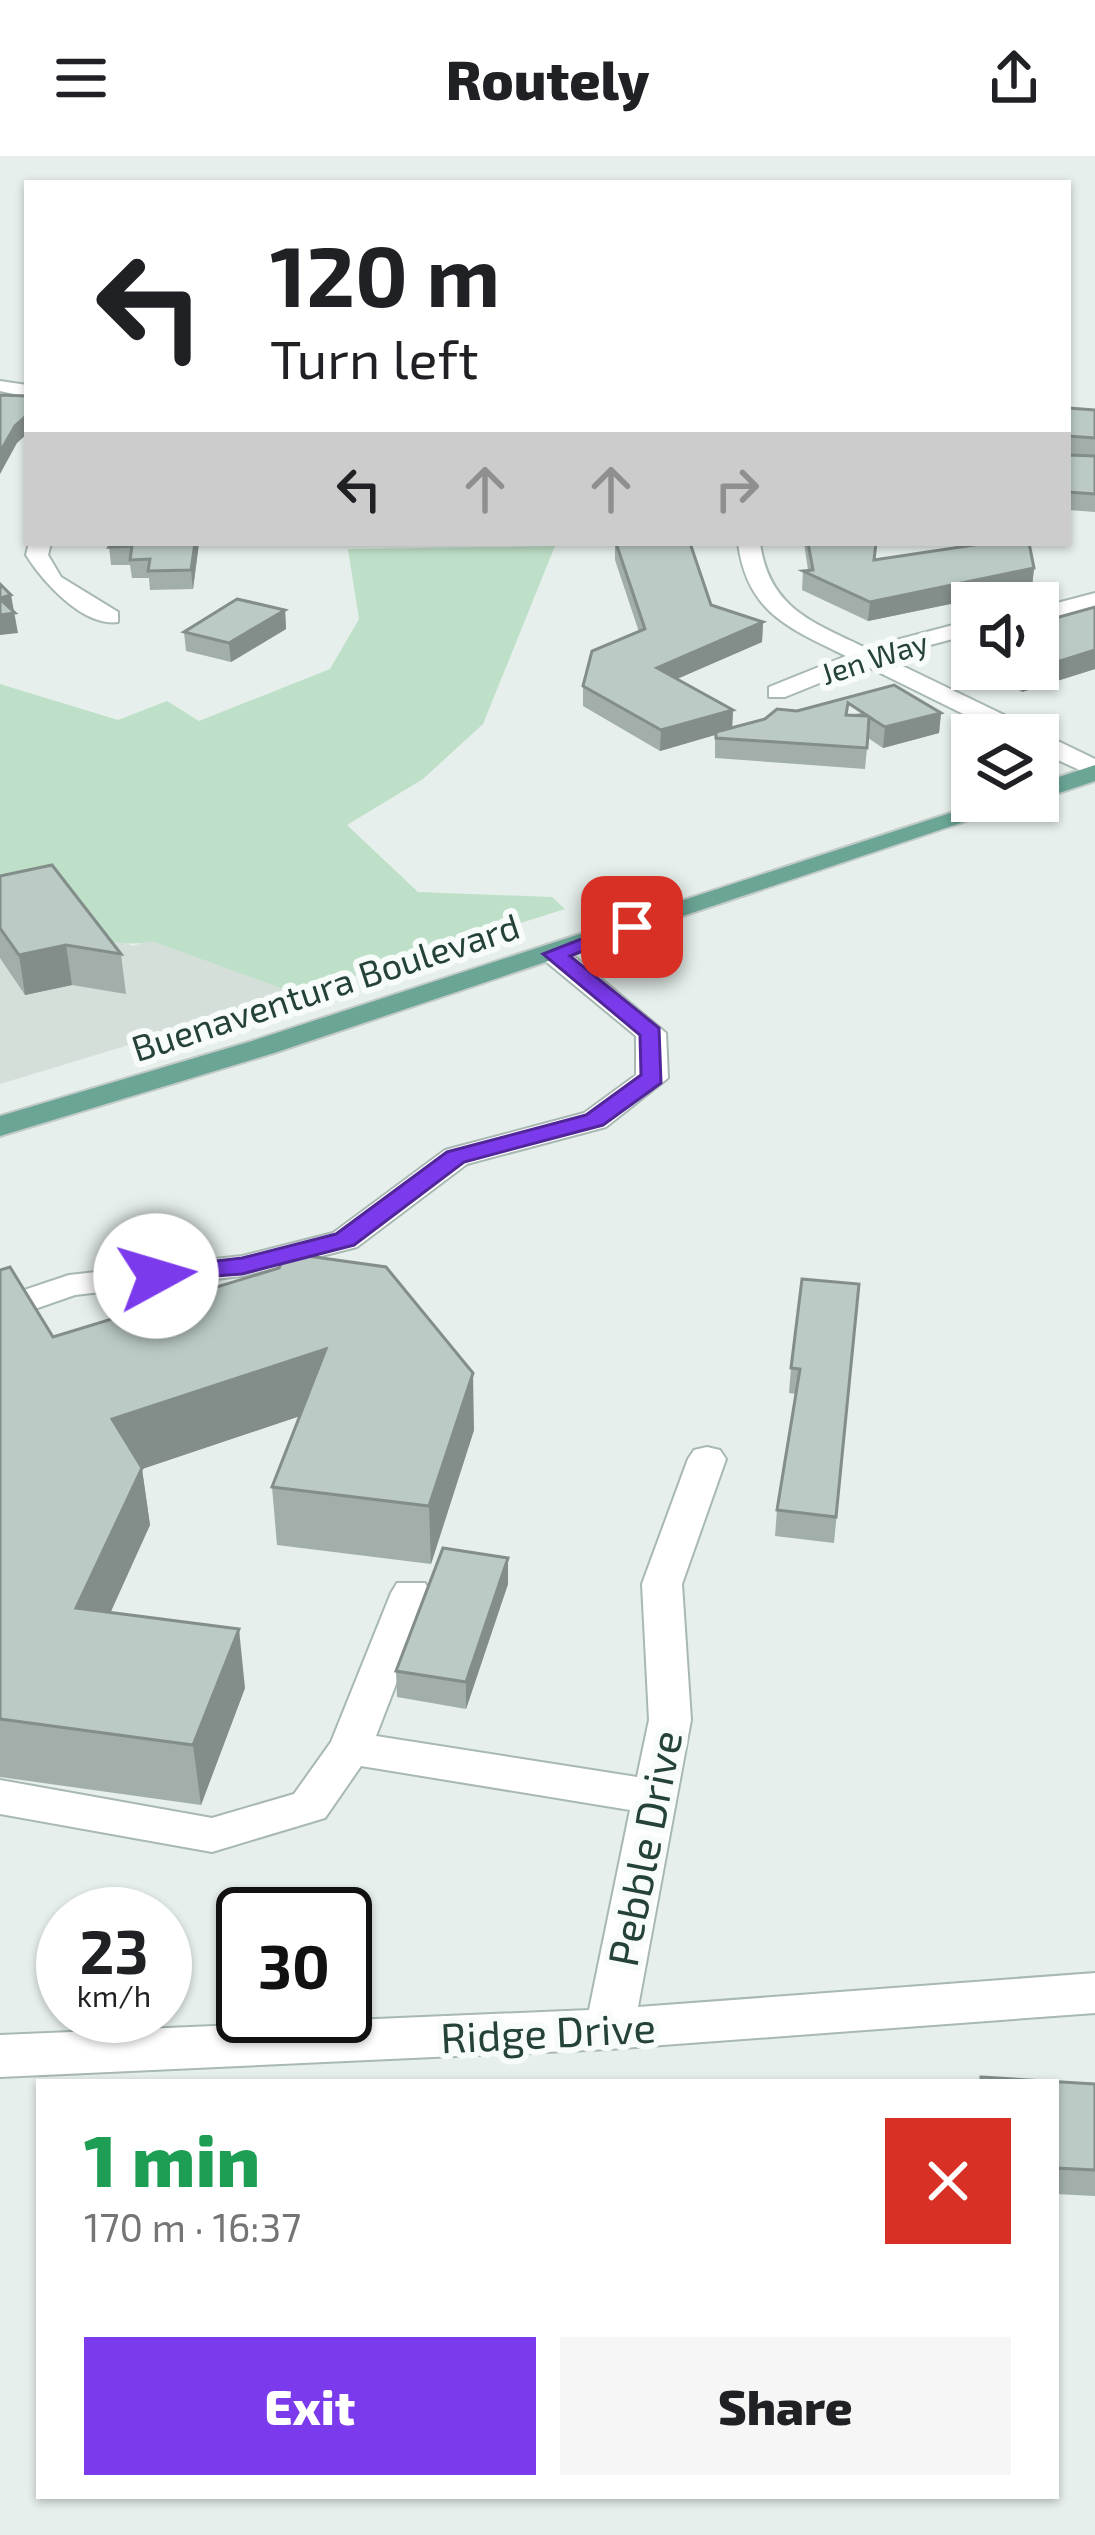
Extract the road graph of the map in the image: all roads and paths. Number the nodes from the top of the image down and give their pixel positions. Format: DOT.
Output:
graph roads {
  1 [pos="39,546"];
  2 [pos="749,546"];
  3 [pos="1095,600"];
  4 [pos="1059,609"];
  5 [pos="110,617"];
  6 [pos="951,634"];
  7 [pos="862,657"];
  8 [pos="777,692"];
  9 [pos="980,714"];
  10 [pos="1059,752"];
  11 [pos="1095,771"];
  12 [pos="1059,785"];
  13 [pos="951,822"];
  14 [pos="554,954"];
  15 [pos="0,1126"];
  16 [pos="0,1310"];
  17 [pos="707,1459"];
  18 [pos="411,1592"];
  19 [pos="350,1748"];
  20 [pos="0,1797"];
  21 [pos="654,1797"];
  22 [pos="1095,1993"];
  23 [pos="609,2029"];
  24 [pos="0,2056"];
  1 -- 5 [label="street"];
  2 -- 7 [label="street"];
  3 -- 4 [label="street"];
  6 -- 7 [label="street, Jen Way"];
  7 -- 8 [label="street, Jen Way"];
  7 -- 9 [label="street"];
  10 -- 11 [label="street"];
  11 -- 12 [label="main road"];
  13 -- 14 [label="main road, Buenaventura Boulevard"];
  14 -- 15 [label="main road, Buenaventura Boulevard"];
  14 -- 16 [label="street"];
  17 -- 21 [label="street, Pebble Drive"];
  18 -- 19 [label="street"];
  19 -- 20 [label="street"];
  19 -- 21 [label="street"];
  21 -- 23 [label="street, Pebble Drive"];
  22 -- 23 [label="street, Ridge Drive"];
  23 -- 24 [label="street, Ridge Drive"];
}
